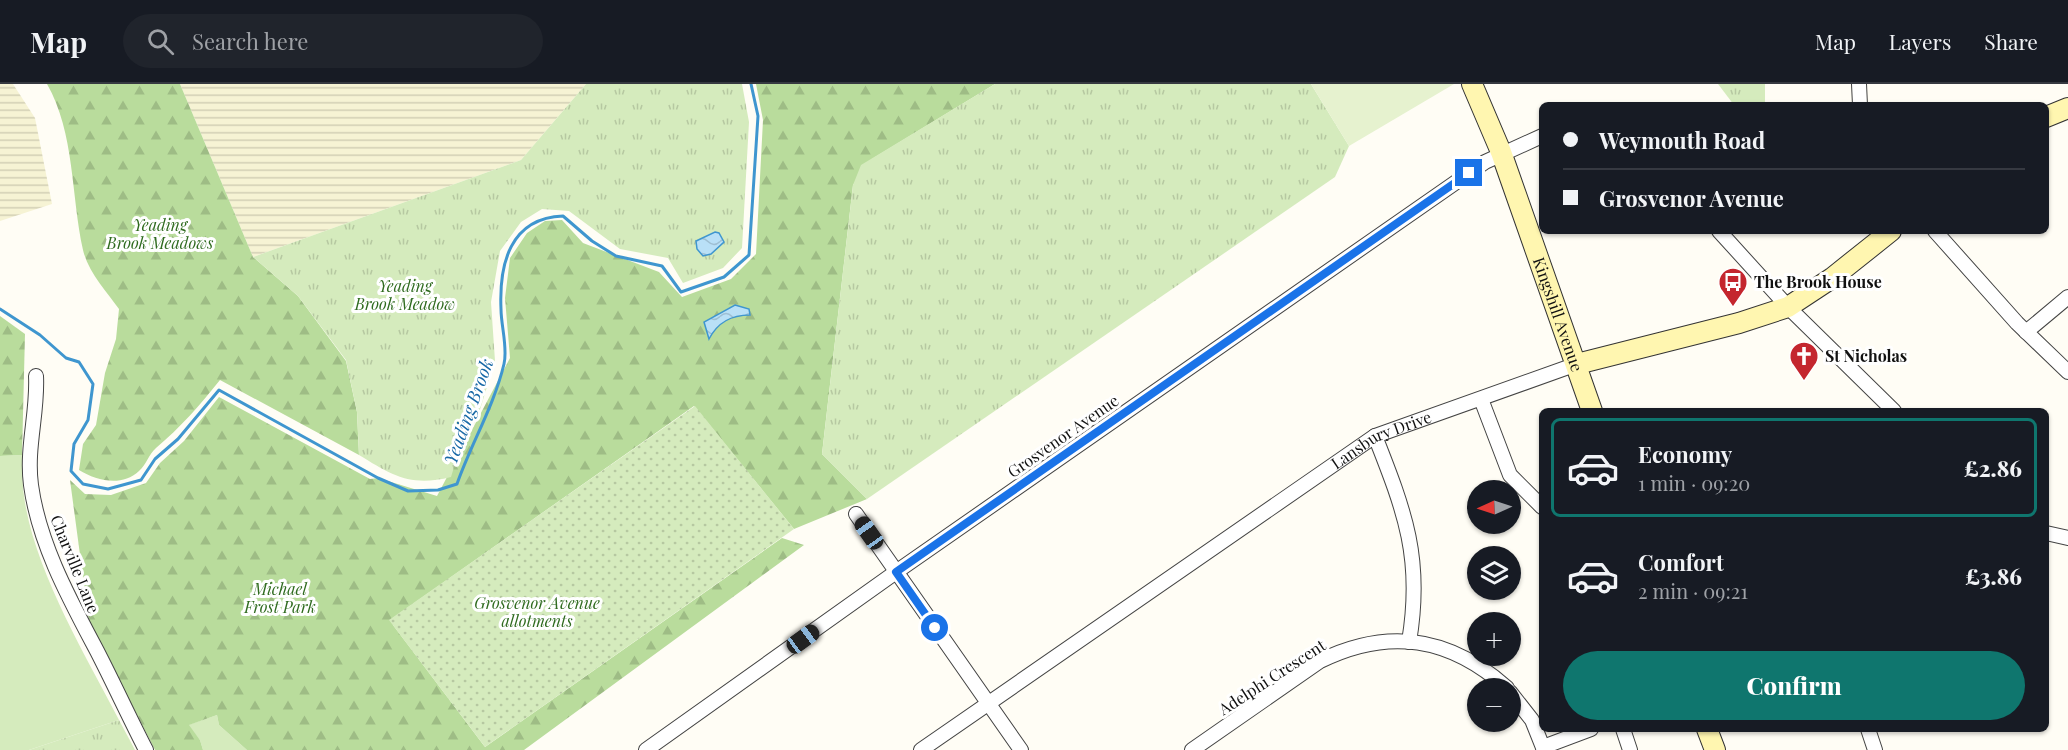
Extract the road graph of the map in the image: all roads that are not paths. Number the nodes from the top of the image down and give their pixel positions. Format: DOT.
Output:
graph roads {
  1 [pos="1472,84"];
  2 [pos="1859,84"];
  3 [pos="1860,102"];
  4 [pos="2068,108"];
  5 [pos="2049,116"];
  6 [pos="1539,137"];
  7 [pos="1501,152"];
  8 [pos="1722,234"];
  9 [pos="1887,234"];
  10 [pos="1938,234"];
  11 [pos="2068,297"];
  12 [pos="1788,307"];
  13 [pos="2026,332"];
  14 [pos="1577,364"];
  15 [pos="2068,372"];
  16 [pos="36,376"];
  17 [pos="1480,399"];
  18 [pos="1592,408"];
  19 [pos="1891,408"];
  20 [pos="1375,436"];
  21 [pos="1539,504"];
  22 [pos="855,514"];
  23 [pos="2049,534"];
  24 [pos="2068,538"];
  25 [pos="896,572"];
  26 [pos="1409,642"];
  27 [pos="1495,678"];
  28 [pos="988,703"];
  29 [pos="1521,706"];
  30 [pos="1584,732"];
  31 [pos="1624,732"];
  32 [pos="1708,732"];
  33 [pos="1869,732"];
  34 [pos="1195,749"];
  35 [pos="1544,749"];
  36 [pos="146,750"];
  37 [pos="646,750"];
  38 [pos="921,750"];
  39 [pos="1021,750"];
  40 [pos="1630,750"];
  41 [pos="1715,750"];
  42 [pos="1875,750"];
  1 -- 7 [label="street, Kingshill Avenue"];
  2 -- 3 [label="street"];
  4 -- 5 [label="street"];
  6 -- 7 [label="street, Grosvenor Avenue"];
  7 -- 14 [label="street, Kingshill Avenue"];
  7 -- 25 [label="street, Grosvenor Avenue"];
  8 -- 12 [label="street"];
  9 -- 12 [label="street, Lansbury Drive"];
  10 -- 13 [label="street"];
  11 -- 13 [label="street"];
  12 -- 14 [label="street, Lansbury Drive"];
  12 -- 19 [label="street"];
  13 -- 15 [label="street"];
  14 -- 17 [label="street, Lansbury Drive"];
  14 -- 18 [label="street, Kingshill Avenue"];
  16 -- 36 [label="street, Charville Lane"];
  17 -- 20 [label="street, Lansbury Drive"];
  17 -- 21 [label="street"];
  20 -- 26 [label="street"];
  20 -- 28 [label="street, Lansbury Drive"];
  22 -- 25 [label="street"];
  23 -- 24 [label="street"];
  25 -- 28 [label="street"];
  25 -- 37 [label="street, Grosvenor Avenue"];
  26 -- 27 [label="street, Adelphi Crescent"];
  26 -- 34 [label="street, Adelphi Crescent"];
  28 -- 38 [label="street, Lansbury Drive"];
  28 -- 39 [label="street"];
  29 -- 35 [label="street"];
  30 -- 35 [label="street"];
  31 -- 40 [label="street"];
  32 -- 41 [label="street"];
  33 -- 42 [label="street"];
}
